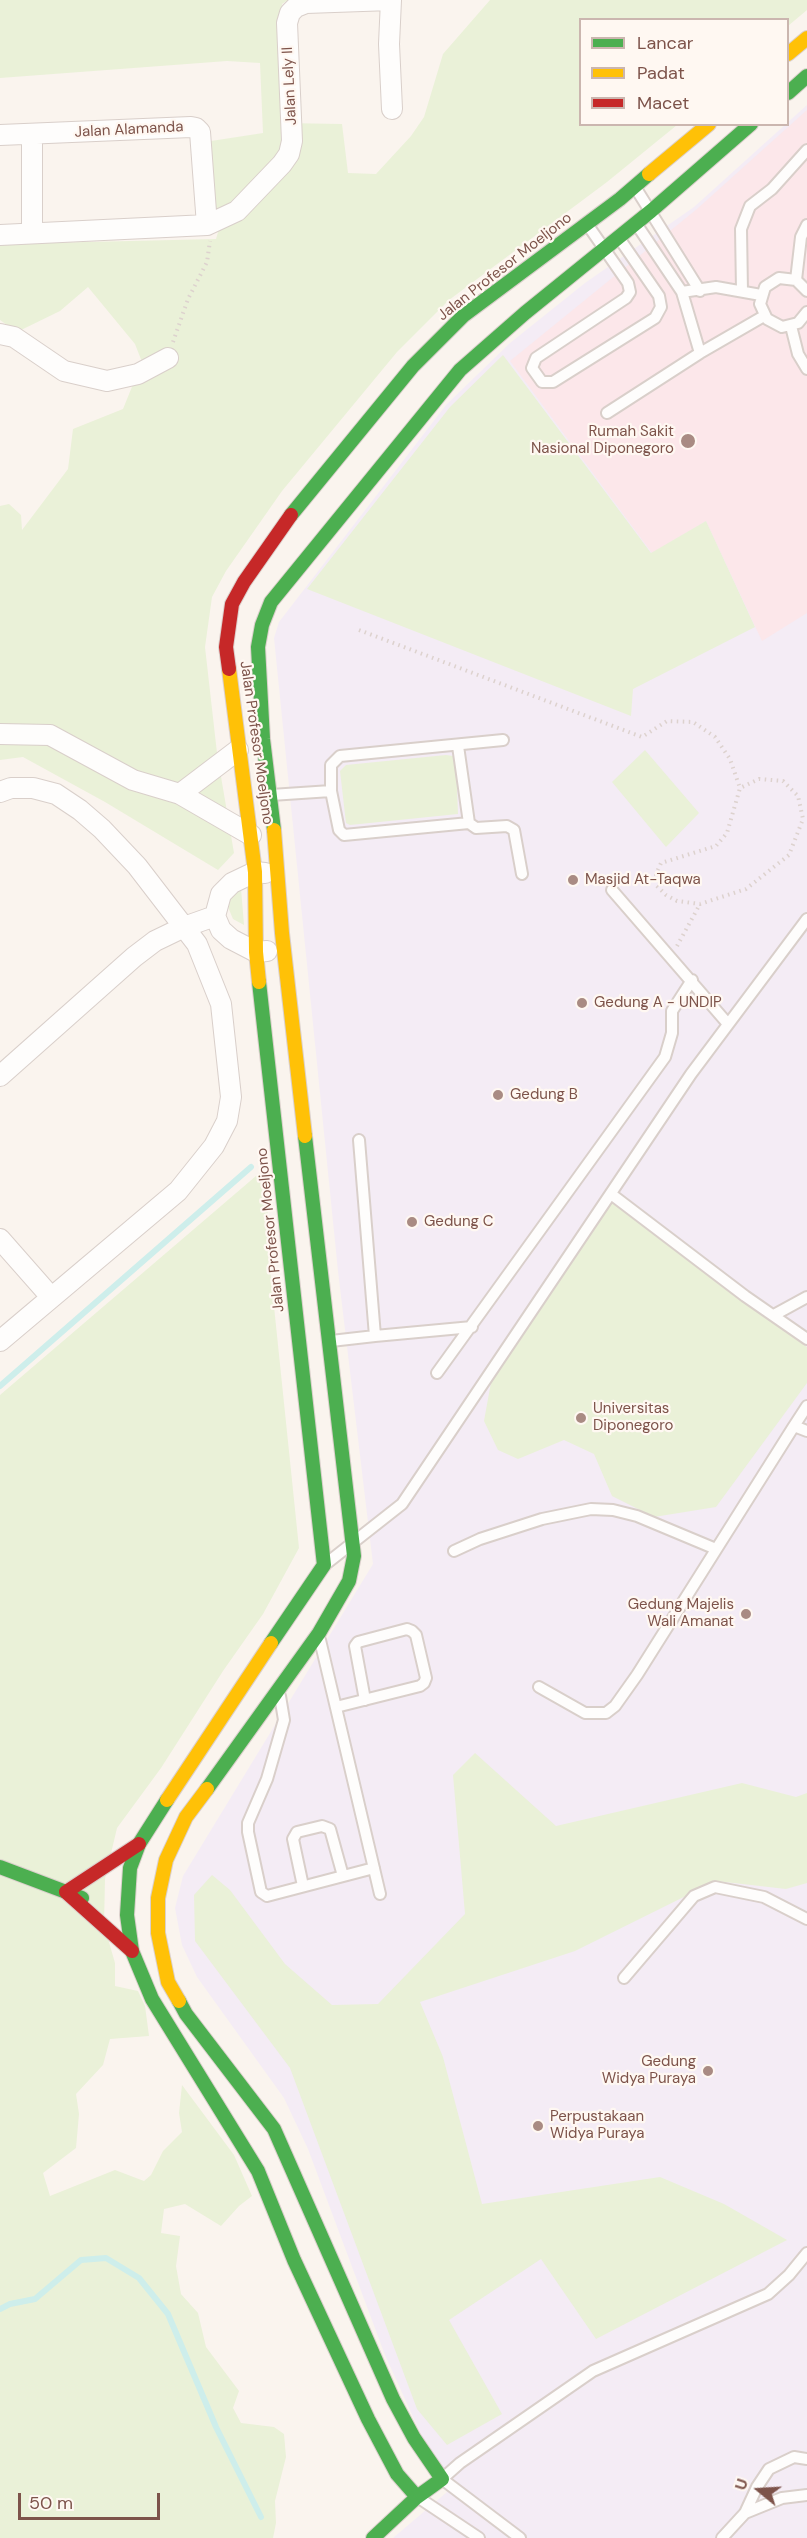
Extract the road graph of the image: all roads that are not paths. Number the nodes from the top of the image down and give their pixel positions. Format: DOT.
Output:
graph roads {
  1 [pos="391,0"];
  2 [pos="807,38"];
  3 [pos="789,53"];
  4 [pos="807,76"];
  5 [pos="789,92"];
  6 [pos="392,109"];
  7 [pos="707,126"];
  8 [pos="749,126"];
  9 [pos="32,134"];
  10 [pos="0,135"];
  11 [pos="807,150"];
  12 [pos="634,187"];
  13 [pos="628,211"];
  14 [pos="651,211"];
  15 [pos="587,224"];
  16 [pos="610,224"];
  17 [pos="207,225"];
  18 [pos="807,225"];
  19 [pos="32,233"];
  20 [pos="0,235"];
  21 [pos="604,248"];
  22 [pos="796,280"];
  23 [pos="700,291"];
  24 [pos="742,291"];
  25 [pos="807,291"];
  26 [pos="682,292"];
  27 [pos="761,295"];
  28 [pos="807,312"];
  29 [pos="764,316"];
  30 [pos="791,326"];
  31 [pos="0,334"];
  32 [pos="700,353"];
  33 [pos="168,358"];
  34 [pos="807,369"];
  35 [pos="607,412"];
  36 [pos="0,734"];
  37 [pos="263,739"];
  38 [pos="503,740"];
  39 [pos="458,746"];
  40 [pos="238,750"];
  41 [pos="331,791"];
  42 [pos="0,792"];
  43 [pos="180,794"];
  44 [pos="271,795"];
  45 [pos="469,824"];
  46 [pos="251,835"];
  47 [pos="255,872"];
  48 [pos="279,873"];
  49 [pos="522,874"];
  50 [pos="612,890"];
  51 [pos="216,916"];
  52 [pos="807,919"];
  53 [pos="184,927"];
  54 [pos="284,949"];
  55 [pos="256,952"];
  56 [pos="692,980"];
  57 [pos="728,1024"];
  58 [pos="0,1076"];
  59 [pos="359,1140"];
  60 [pos="611,1194"];
  61 [pos="0,1239"];
  62 [pos="807,1297"];
  63 [pos="51,1298"];
  64 [pos="774,1315"];
  65 [pos="472,1327"];
  66 [pos="375,1336"];
  67 [pos="807,1339"];
  68 [pos="0,1341"];
  69 [pos="328,1342"];
  70 [pos="436,1373"];
  71 [pos="807,1407"];
  72 [pos="794,1426"];
  73 [pos="807,1431"];
  74 [pos="351,1546"];
  75 [pos="716,1549"];
  76 [pos="454,1551"];
  77 [pos="324,1565"];
  78 [pos="319,1633"];
  79 [pos="279,1687"];
  80 [pos="539,1687"];
  81 [pos="365,1700"];
  82 [pos="336,1707"];
  83 [pos="139,1844"];
  84 [pos="0,1867"];
  85 [pos="374,1868"];
  86 [pos="343,1876"];
  87 [pos="303,1886"];
  88 [pos="66,1892"];
  89 [pos="380,1894"];
  90 [pos="97,1903"];
  91 [pos="138,1917"];
  92 [pos="807,1918"];
  93 [pos="132,1951"];
  94 [pos="624,1978"];
  95 [pos="807,2253"];
  96 [pos="807,2458"];
  97 [pos="442,2479"];
  98 [pos="807,2495"];
  99 [pos="417,2497"];
  100 [pos="745,2513"];
  101 [pos="373,2538"];
  102 [pos="478,2538"];
  103 [pos="520,2538"];
  104 [pos="722,2538"];
  1 -- 6 [label="street, Jalan Lely II"];
  1 -- 17 [label="street, Jalan Lely II"];
  2 -- 3 [label="street"];
  4 -- 5 [label="street"];
  7 -- 12 [label="street, Jalan Profesor Moeljono"];
  8 -- 14 [label="street"];
  9 -- 10 [label="street, Jalan Alamanda"];
  9 -- 17 [label="street, Jalan Alamanda"];
  9 -- 19 [label="street"];
  11 -- 24 [label="lane"];
  12 -- 13 [label="street, Jalan Profesor Moeljono"];
  12 -- 14 [label="lane"];
  13 -- 14 [label="street"];
  13 -- 16 [label="street"];
  13 -- 16 [label="street, Jalan Profesor Moeljono"];
  13 -- 26 [label="lane"];
  14 -- 23 [label="lane"];
  15 -- 16 [label="street, Jalan Profesor Moeljono"];
  15 -- 21 [label="lane"];
  15 -- 40 [label="street, Jalan Profesor Moeljono"];
  16 -- 21 [label="street"];
  16 -- 21 [label="lane"];
  17 -- 19 [label="street"];
  18 -- 22 [label="lane"];
  19 -- 20 [label="street"];
  21 -- 37 [label="street"];
  22 -- 25 [label="lane"];
  22 -- 27 [label="lane"];
  23 -- 24 [label="lane"];
  23 -- 26 [label="lane"];
  24 -- 27 [label="lane"];
  26 -- 32 [label="lane"];
  27 -- 29 [label="lane"];
  28 -- 30 [label="lane"];
  29 -- 30 [label="lane"];
  29 -- 32 [label="lane"];
  30 -- 34 [label="lane"];
  31 -- 33 [label="street"];
  32 -- 35 [label="lane"];
  36 -- 43 [label="street"];
  37 -- 40 [label="street"];
  37 -- 44 [label="street"];
  38 -- 39 [label="lane"];
  39 -- 41 [label="lane"];
  39 -- 45 [label="lane"];
  40 -- 43 [label="street"];
  40 -- 46 [label="street, Jalan Profesor Moeljono"];
  41 -- 44 [label="lane"];
  41 -- 45 [label="lane"];
  42 -- 53 [label="street"];
  43 -- 46 [label="street"];
  44 -- 48 [label="street"];
  45 -- 49 [label="lane"];
  46 -- 47 [label="street, Jalan Profesor Moeljono"];
  47 -- 48 [label="street"];
  47 -- 51 [label="street"];
  47 -- 55 [label="street, Jalan Profesor Moeljono"];
  48 -- 54 [label="street"];
  50 -- 56 [label="lane"];
  51 -- 53 [label="street"];
  51 -- 55 [label="street"];
  52 -- 57 [label="lane"];
  53 -- 58 [label="street"];
  53 -- 63 [label="street"];
  54 -- 55 [label="street"];
  54 -- 69 [label="street"];
  55 -- 77 [label="street, Jalan Profesor Moeljono"];
  56 -- 57 [label="lane"];
  56 -- 65 [label="lane"];
  57 -- 60 [label="lane"];
  59 -- 66 [label="lane"];
  60 -- 64 [label="lane"];
  60 -- 74 [label="lane"];
  61 -- 63 [label="street"];
  62 -- 64 [label="lane"];
  63 -- 68 [label="street"];
  64 -- 67 [label="lane"];
  65 -- 66 [label="lane"];
  65 -- 70 [label="lane"];
  66 -- 69 [label="lane"];
  69 -- 74 [label="street"];
  71 -- 72 [label="lane"];
  72 -- 73 [label="lane"];
  72 -- 75 [label="lane"];
  74 -- 77 [label="lane"];
  74 -- 78 [label="street"];
  75 -- 76 [label="lane"];
  75 -- 80 [label="lane"];
  77 -- 83 [label="street"];
  78 -- 79 [label="street"];
  78 -- 82 [label="lane"];
  79 -- 87 [label="lane"];
  79 -- 91 [label="street"];
  81 -- 81 [label="lane"];
  81 -- 82 [label="lane"];
  82 -- 85 [label="lane"];
  83 -- 88 [label="street"];
  83 -- 91 [label="street"];
  84 -- 88 [label="street"];
  85 -- 86 [label="lane"];
  85 -- 89 [label="lane"];
  86 -- 87 [label="lane"];
  86 -- 87 [label="lane"];
  88 -- 90 [label="street"];
  88 -- 93 [label="street"];
  91 -- 93 [label="street"];
  91 -- 97 [label="street"];
  92 -- 94 [label="lane"];
  93 -- 99 [label="street"];
  95 -- 97 [label="lane"];
  96 -- 100 [label="lane"];
  97 -- 99 [label="street"];
  97 -- 103 [label="lane"];
  98 -- 100 [label="lane"];
  99 -- 101 [label="street"];
  99 -- 102 [label="lane"];
  100 -- 104 [label="lane"];
}
